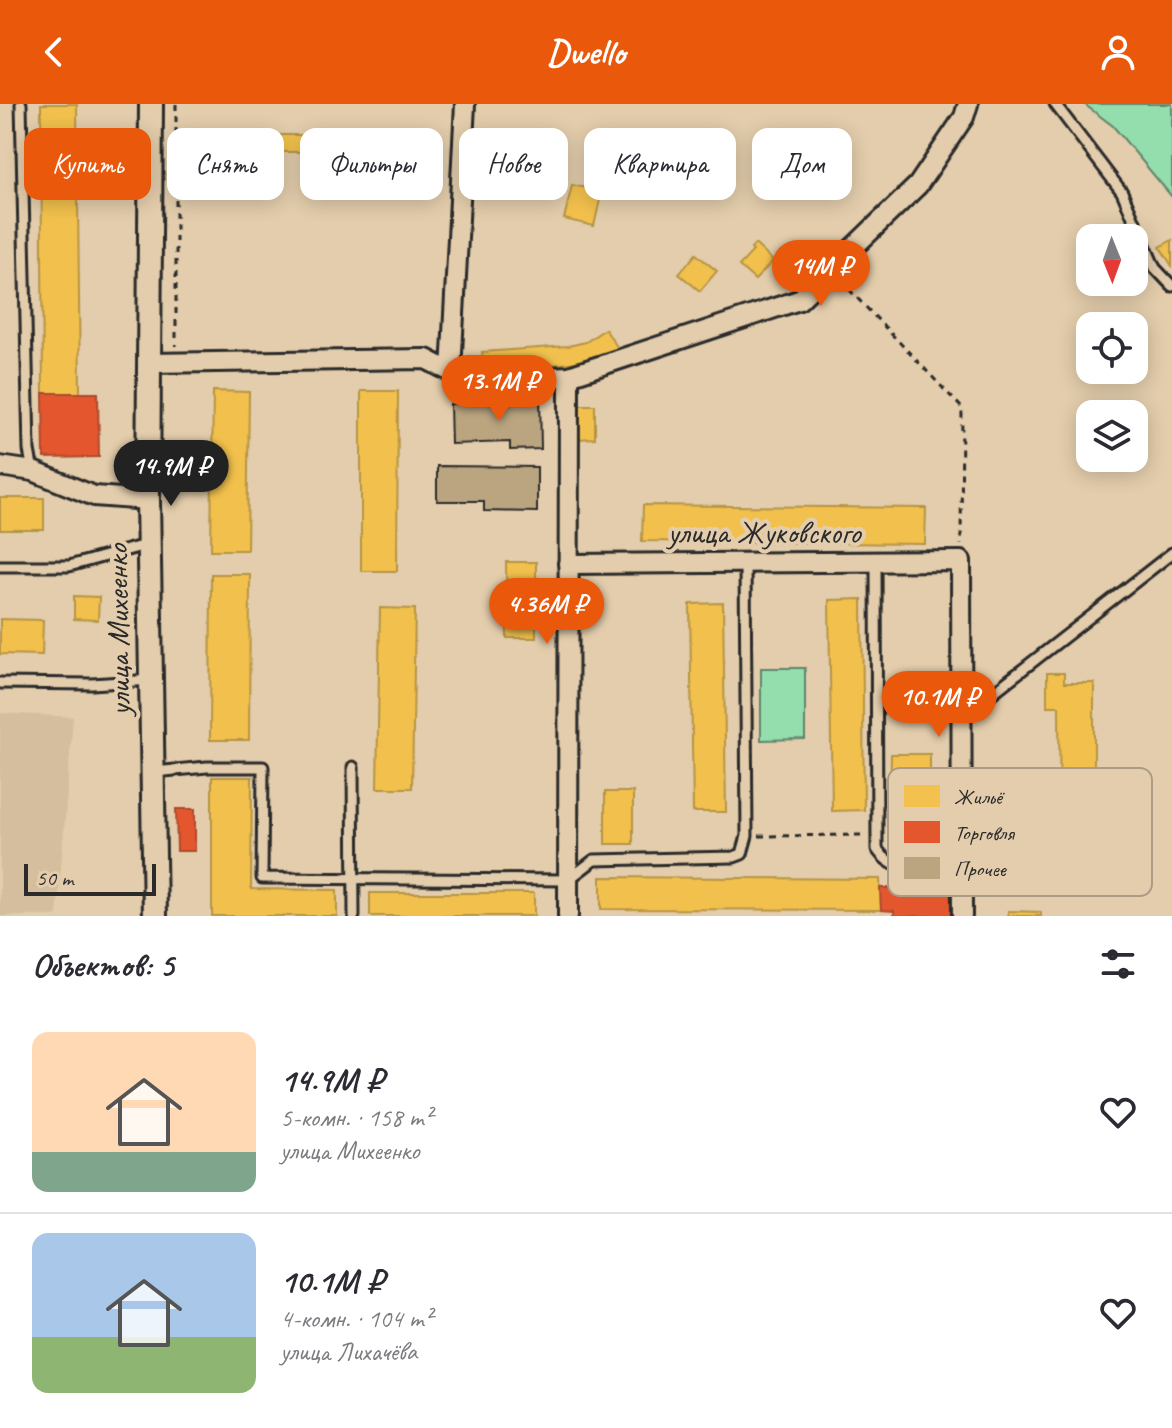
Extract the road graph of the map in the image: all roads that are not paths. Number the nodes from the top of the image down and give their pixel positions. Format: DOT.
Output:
graph roads {
  1 [pos="21,104"];
  2 [pos="151,104"];
  3 [pos="465,104"];
  4 [pos="968,104"];
  5 [pos="1055,104"];
  6 [pos="1172,286"];
  7 [pos="149,363"];
  8 [pos="451,372"];
  9 [pos="569,376"];
  10 [pos="0,466"];
  11 [pos="33,471"];
  12 [pos="148,500"];
  13 [pos="149,544"];
  14 [pos="1172,553"];
  15 [pos="876,561"];
  16 [pos="745,562"];
  17 [pos="568,564"];
  18 [pos="0,566"];
  19 [pos="151,680"];
  20 [pos="0,683"];
  21 [pos="960,719"];
  22 [pos="353,767"];
  23 [pos="960,768"];
  24 [pos="152,772"];
  25 [pos="888,863"];
  26 [pos="353,880"];
  27 [pos="568,880"];
  28 [pos="961,896"];
  29 [pos="155,916"];
  30 [pos="354,916"];
  31 [pos="568,916"];
  32 [pos="962,916"];
  1 -- 11 [label="lane"];
  2 -- 7 [label="street, улица Михеенко"];
  3 -- 8 [label="street"];
  4 -- 9 [label="street"];
  5 -- 6 [label="lane"];
  7 -- 8 [label="street"];
  7 -- 12 [label="street, улица Михеенко"];
  8 -- 9 [label="street"];
  9 -- 17 [label="street"];
  10 -- 11 [label="street"];
  11 -- 12 [label="street"];
  12 -- 13 [label="street, улица Михеенко"];
  13 -- 18 [label="lane"];
  13 -- 19 [label="street, улица Михеенко"];
  14 -- 21 [label="lane"];
  15 -- 16 [label="street, улица Жуковского"];
  15 -- 21 [label="street, улица Жуковского"];
  15 -- 25 [label="lane"];
  16 -- 17 [label="street, улица Жуковского"];
  16 -- 27 [label="lane"];
  17 -- 27 [label="street"];
  19 -- 20 [label="lane"];
  19 -- 24 [label="street, улица Михеенко"];
  21 -- 23 [label="street"];
  22 -- 26 [label="lane"];
  24 -- 26 [label="lane"];
  24 -- 29 [label="street, улица Михеенко"];
  26 -- 27 [label="lane"];
  26 -- 30 [label="lane"];
  27 -- 31 [label="street"];
  28 -- 32 [label="street"];
}
